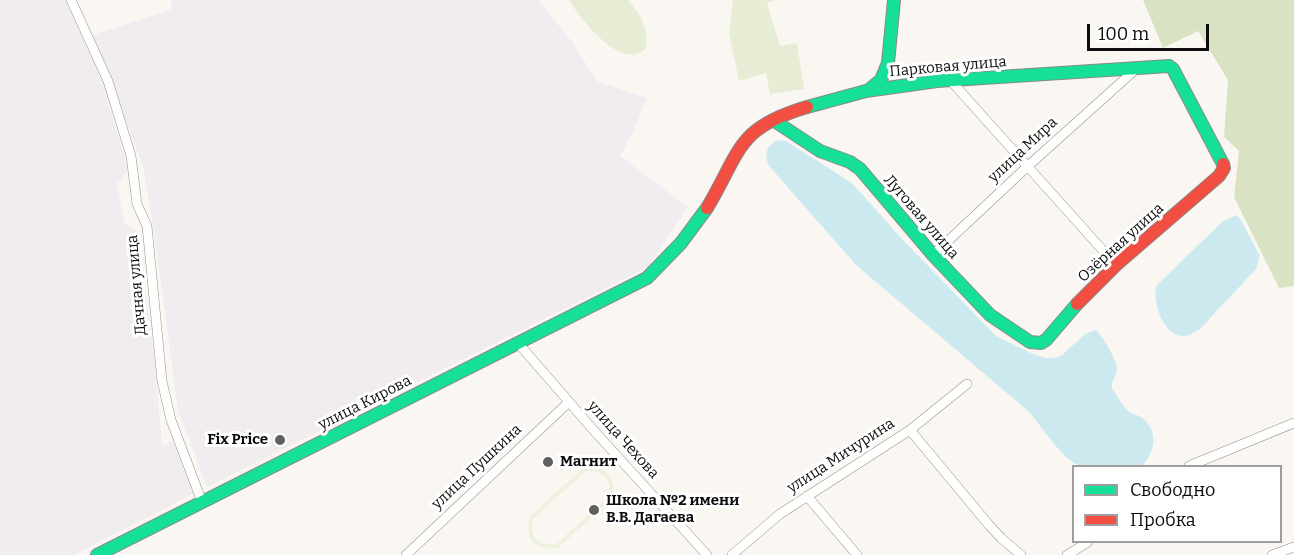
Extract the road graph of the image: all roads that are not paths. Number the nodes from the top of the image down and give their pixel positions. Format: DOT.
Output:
graph roads {
  1 [pos="71,0"];
  2 [pos="894,0"];
  3 [pos="1136,69"];
  4 [pos="951,81"];
  5 [pos="869,90"];
  6 [pos="772,120"];
  7 [pos="1028,166"];
  8 [pos="1224,168"];
  9 [pos="933,255"];
  10 [pos="1116,265"];
  11 [pos="647,278"];
  12 [pos="518,343"];
  13 [pos="1041,343"];
  14 [pos="967,384"];
  15 [pos="569,402"];
  16 [pos="1294,423"];
  17 [pos="910,430"];
  18 [pos="1191,465"];
  19 [pos="807,496"];
  20 [pos="202,502"];
  21 [pos="1086,543"];
  22 [pos="1294,547"];
  23 [pos="117,550"];
  24 [pos="97,555"];
  25 [pos="406,555"];
  26 [pos="707,555"];
  27 [pos="732,555"];
  28 [pos="857,555"];
  29 [pos="1021,555"];
  30 [pos="1067,555"];
  31 [pos="1272,555"];
  1 -- 20 [label="street, Дачная улица"];
  2 -- 5 [label="street"];
  3 -- 4 [label="street, Парковая улица"];
  3 -- 7 [label="street, улица Мира"];
  3 -- 8 [label="street, Парковая улица"];
  4 -- 5 [label="street, Парковая улица"];
  4 -- 7 [label="street"];
  5 -- 6 [label="street, Парковая улица"];
  6 -- 9 [label="street, Луговая улица"];
  6 -- 11 [label="street, Парковая улица"];
  7 -- 9 [label="street, улица Мира"];
  7 -- 10 [label="street"];
  8 -- 10 [label="street, Озёрная улица"];
  9 -- 13 [label="street, Луговая улица"];
  10 -- 13 [label="street, Озёрная улица"];
  11 -- 12 [label="street, улица Кирова"];
  12 -- 15 [label="street, улица Чехова"];
  12 -- 20 [label="street, улица Кирова"];
  14 -- 17 [label="street, улица Мичурина"];
  15 -- 25 [label="street, улица Пушкина"];
  15 -- 26 [label="street, улица Чехова"];
  16 -- 18 [label="street"];
  17 -- 19 [label="street, улица Мичурина"];
  17 -- 29 [label="street"];
  19 -- 27 [label="street, улица Мичурина"];
  19 -- 28 [label="street"];
  20 -- 23 [label="street, улица Кирова"];
  21 -- 30 [label="street"];
  22 -- 31 [label="street"];
  23 -- 24 [label="street, улица Кирова"];
}
